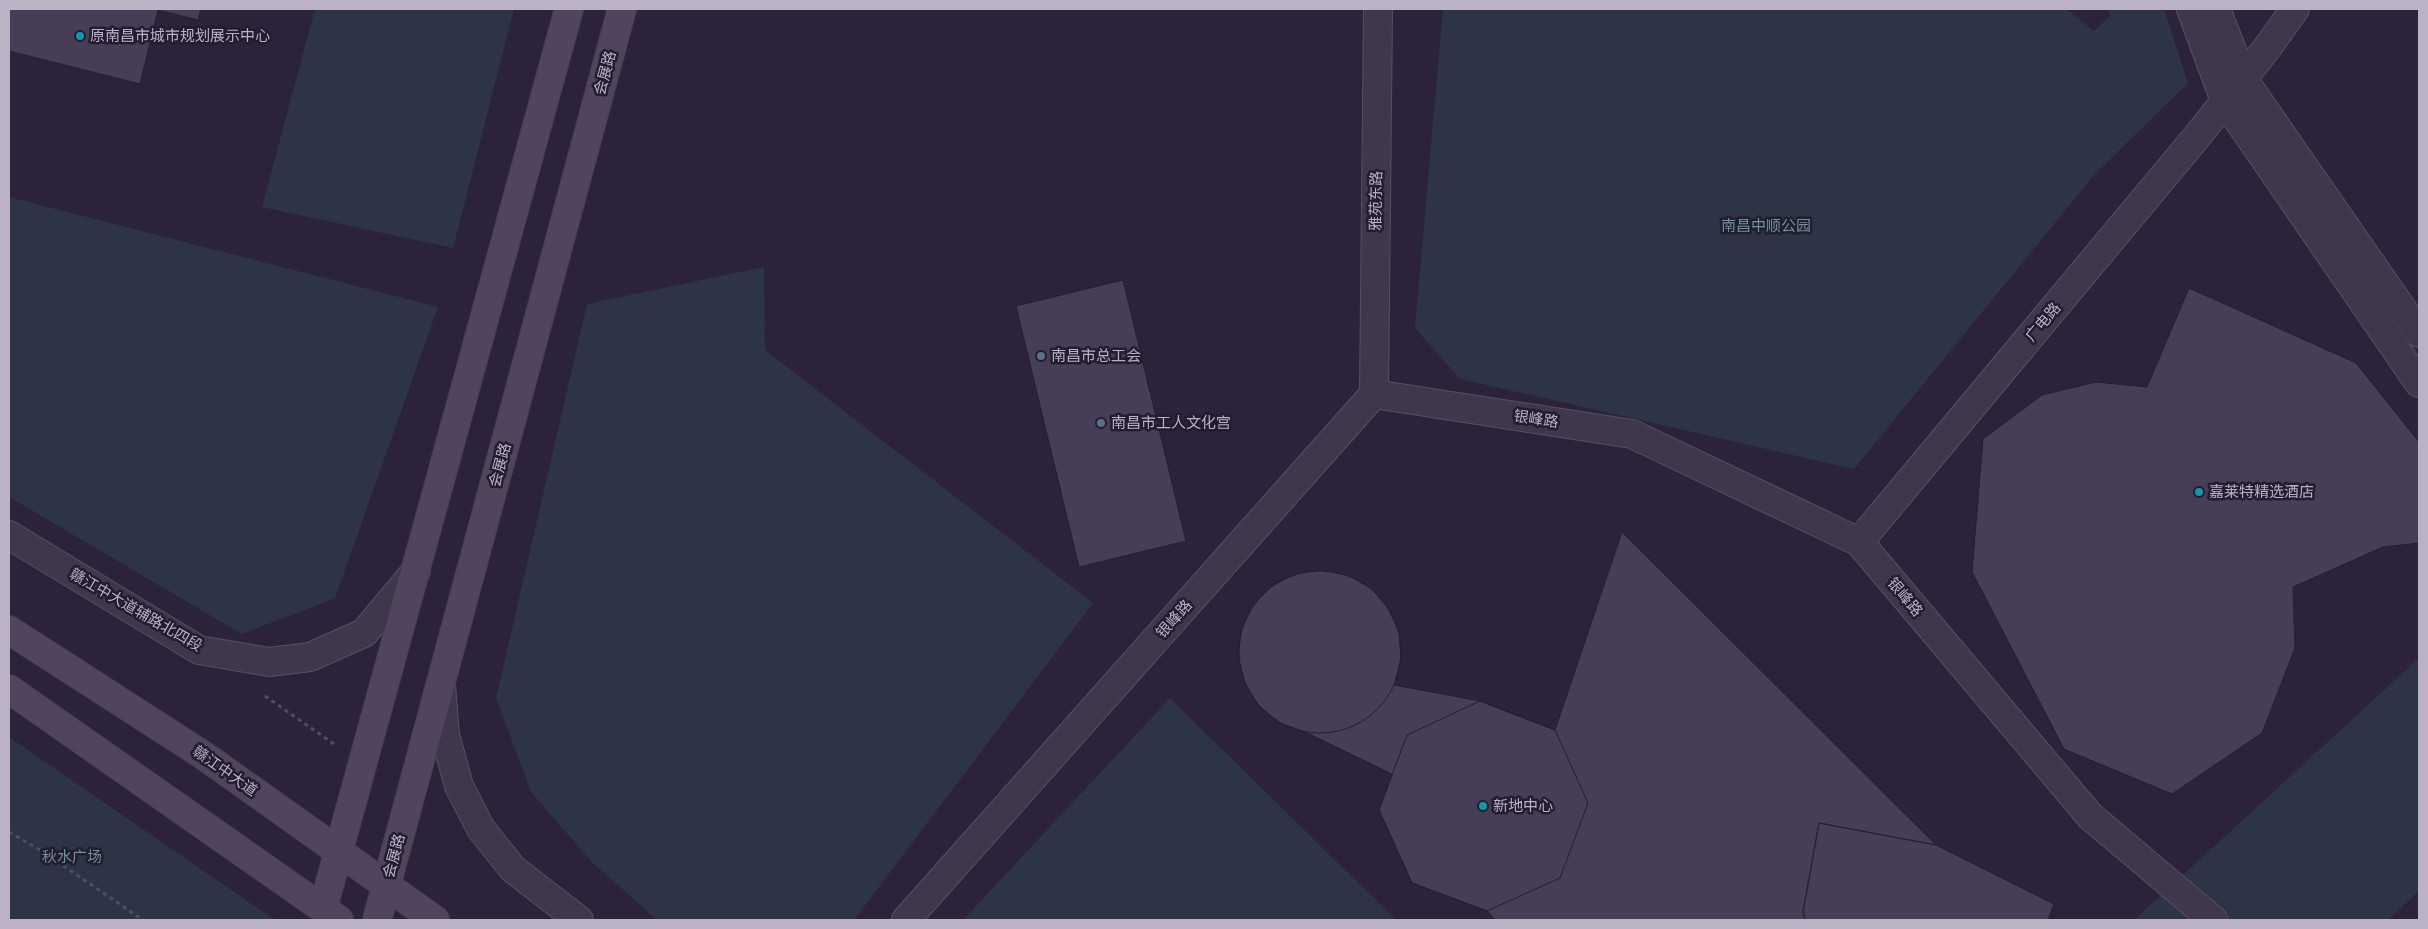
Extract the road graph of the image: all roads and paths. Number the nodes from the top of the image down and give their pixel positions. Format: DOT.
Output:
graph roads {
  1 [pos="569,9"];
  2 [pos="622,9"];
  3 [pos="1378,9"];
  4 [pos="2191,9"];
  5 [pos="2216,9"];
  6 [pos="2295,9"];
  7 [pos="2243,79"];
  8 [pos="2225,101"];
  9 [pos="2419,333"];
  10 [pos="2419,383"];
  11 [pos="1374,394"];
  12 [pos="9,535"];
  13 [pos="1859,542"];
  14 [pos="416,571"];
  15 [pos="9,630"];
  16 [pos="441,682"];
  17 [pos="9,689"];
  18 [pos="9,832"];
  19 [pos="340,853"];
  20 [pos="386,886"];
  21 [pos="331,914"];
  22 [pos="144,920"];
  23 [pos="377,920"];
  24 [pos="435,920"];
  25 [pos="579,920"];
  26 [pos="906,920"];
  27 [pos="2213,920"];
  1 -- 14 [label="main road"];
  2 -- 16 [label="main road, 会展路"];
  3 -- 11 [label="street, 雅苑东路"];
  4 -- 8 [label="street"];
  5 -- 7 [label="street"];
  6 -- 7 [label="street, 广电路"];
  7 -- 8 [label="street, 广电路"];
  7 -- 9 [label="street"];
  8 -- 10 [label="street"];
  8 -- 13 [label="street, 广电路"];
  11 -- 13 [label="street, 银峰路"];
  11 -- 26 [label="street, 银峰路"];
  12 -- 14 [label="street, 赣江中大道辅路北四段"];
  13 -- 27 [label="street, 银峰路"];
  14 -- 19 [label="main road"];
  15 -- 19 [label="main road, 赣江中大道"];
  16 -- 20 [label="main road, 会展路"];
  16 -- 25 [label="street"];
  17 -- 21 [label="main road"];
  18 -- 22 [label="path"];
  19 -- 20 [label="main road, 赣江中大道"];
  19 -- 21 [label="main road"];
  20 -- 23 [label="main road, 会展路"];
  20 -- 24 [label="main road, 赣江中大道"];
}
